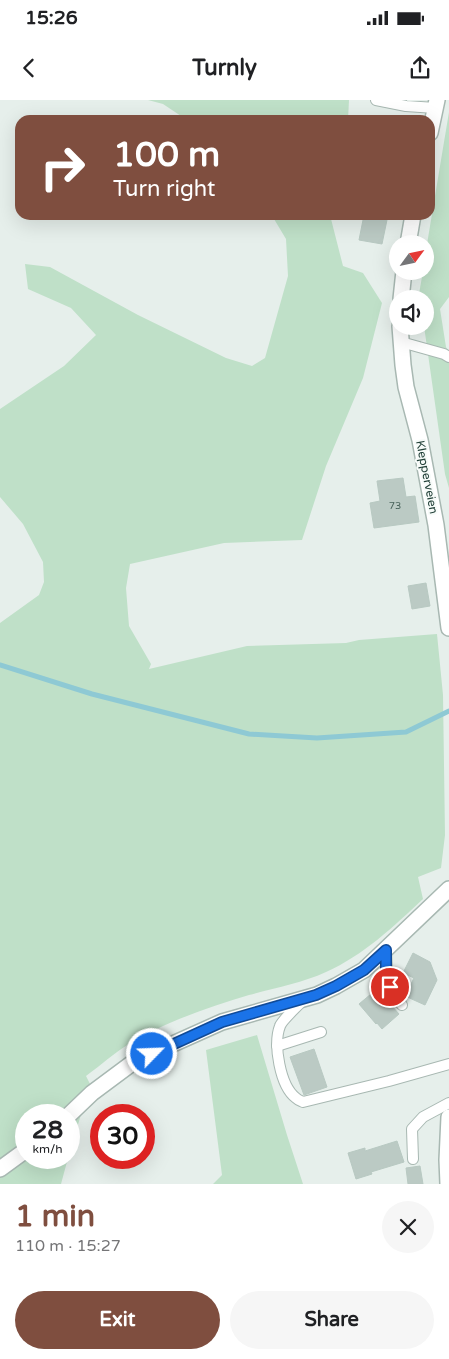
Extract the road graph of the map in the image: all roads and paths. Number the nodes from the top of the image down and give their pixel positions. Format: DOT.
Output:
graph roads {
  1 [pos="378,100"];
  2 [pos="436,104"];
  3 [pos="412,220"];
  4 [pos="410,235"];
  5 [pos="401,335"];
  6 [pos="401,342"];
  7 [pos="449,357"];
  8 [pos="449,628"];
  9 [pos="449,888"];
  10 [pos="386,950"];
  11 [pos="304,999"];
  12 [pos="402,1005"];
  13 [pos="321,1032"];
  14 [pos="278,1046"];
  15 [pos="449,1064"];
  16 [pos="449,1103"];
  17 [pos="80,1105"];
  18 [pos="449,1116"];
  19 [pos="15,1158"];
  20 [pos="413,1159"];
  21 [pos="0,1169"];
  22 [pos="448,1184"];
  1 -- 2 [label="lane"];
  3 -- 4 [label="street"];
  5 -- 6 [label="street, Klepperveien"];
  6 -- 7 [label="lane"];
  6 -- 8 [label="street, Klepperveien"];
  9 -- 10 [label="street"];
  10 -- 11 [label="street"];
  10 -- 12 [label="lane"];
  11 -- 14 [label="lane"];
  11 -- 17 [label="street"];
  13 -- 14 [label="lane"];
  14 -- 15 [label="lane"];
  16 -- 20 [label="lane"];
  18 -- 22 [label="street"];
  19 -- 21 [label="street"];
}
